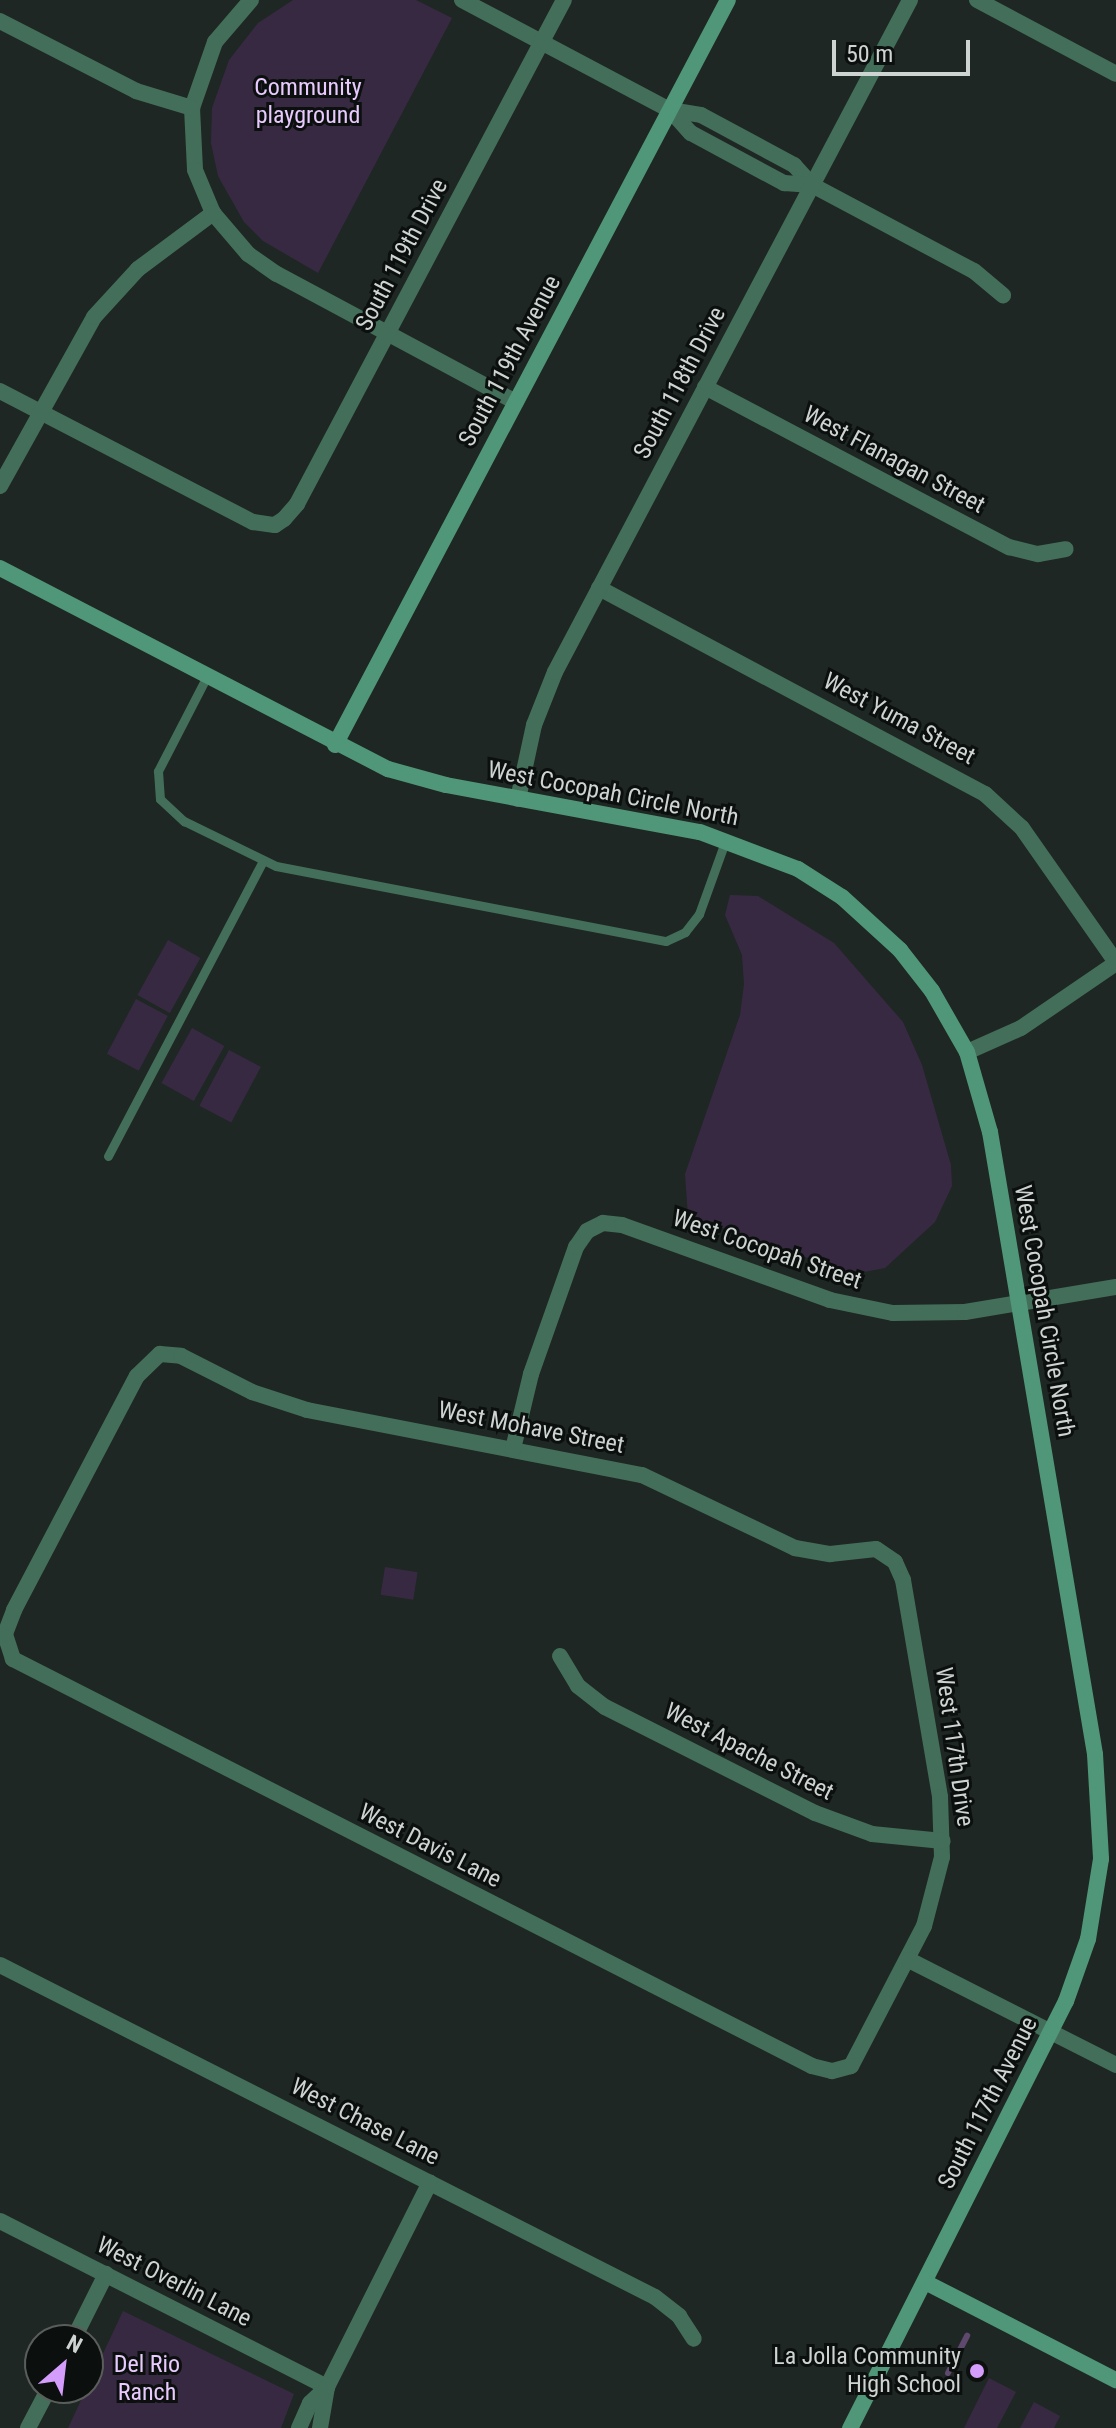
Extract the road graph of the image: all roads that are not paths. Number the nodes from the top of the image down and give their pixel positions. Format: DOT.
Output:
graph roads {
  1 [pos="251,0"];
  2 [pos="462,0"];
  3 [pos="564,0"];
  4 [pos="728,0"];
  5 [pos="910,0"];
  6 [pos="977,0"];
  7 [pos="0,21"];
  8 [pos="541,43"];
  9 [pos="1116,74"];
  10 [pos="192,108"];
  11 [pos="670,110"];
  12 [pos="812,185"];
  13 [pos="213,213"];
  14 [pos="1003,295"];
  15 [pos="387,333"];
  16 [pos="705,387"];
  17 [pos="0,391"];
  18 [pos="516,402"];
  19 [pos="40,410"];
  20 [pos="0,486"];
  21 [pos="1066,549"];
  22 [pos="0,568"];
  23 [pos="599,588"];
  24 [pos="206,678"];
  25 [pos="335,745"];
  26 [pos="518,799"];
  27 [pos="726,839"];
  28 [pos="263,861"];
  29 [pos="1116,963"];
  30 [pos="967,1052"];
  31 [pos="108,1156"];
  32 [pos="1116,1287"];
  33 [pos="1018,1303"];
  34 [pos="513,1449"];
  35 [pos="886,1553"];
  36 [pos="5,1647"];
  37 [pos="560,1656"];
  38 [pos="1098,1779"];
  39 [pos="943,1841"];
  40 [pos="909,1960"];
  41 [pos="0,1965"];
  42 [pos="1051,2033"];
  43 [pos="1116,2065"];
  44 [pos="842,2071"];
  45 [pos="430,2182"];
  46 [pos="0,2221"];
  47 [pos="106,2274"];
  48 [pos="925,2282"];
  49 [pos="81,2324"];
  50 [pos="694,2339"];
  51 [pos="1116,2380"];
  52 [pos="327,2387"];
  53 [pos="41,2404"];
  54 [pos="28,2428"];
  55 [pos="299,2428"];
  56 [pos="320,2428"];
  57 [pos="850,2428"];
  1 -- 10 [label="street"];
  2 -- 8 [label="street"];
  3 -- 8 [label="street, South 119th Drive"];
  4 -- 11 [label="street, South 119th Avenue"];
  5 -- 12 [label="street, South 118th Drive"];
  6 -- 9 [label="street"];
  7 -- 10 [label="street"];
  8 -- 11 [label="street"];
  8 -- 15 [label="street, South 119th Drive"];
  10 -- 13 [label="street"];
  11 -- 12 [label="street"];
  11 -- 18 [label="street, South 119th Avenue"];
  12 -- 14 [label="street"];
  12 -- 16 [label="street, South 118th Drive"];
  13 -- 15 [label="street"];
  13 -- 19 [label="street"];
  15 -- 18 [label="street"];
  15 -- 19 [label="street, South 119th Drive"];
  16 -- 21 [label="street, West Flanagan Street"];
  16 -- 23 [label="street, South 118th Drive"];
  17 -- 19 [label="street"];
  18 -- 25 [label="street, South 119th Avenue"];
  19 -- 20 [label="street"];
  22 -- 24 [label="street, West Cocopah Circle North"];
  23 -- 26 [label="street, South 118th Drive"];
  23 -- 29 [label="street, West Yuma Street"];
  24 -- 25 [label="street, West Cocopah Circle North"];
  24 -- 28 [label="lane"];
  25 -- 26 [label="street, West Cocopah Circle North"];
  26 -- 27 [label="street, West Cocopah Circle North"];
  27 -- 28 [label="lane"];
  27 -- 30 [label="street, West Cocopah Circle North"];
  28 -- 31 [label="lane"];
  29 -- 30 [label="street"];
  30 -- 33 [label="street, West Cocopah Circle North"];
  32 -- 33 [label="street, West Cocopah Street"];
  33 -- 34 [label="street, West Cocopah Street"];
  33 -- 38 [label="street, West Cocopah Circle North"];
  34 -- 35 [label="street, West Mohave Street"];
  34 -- 36 [label="street, West Mohave Street"];
  35 -- 39 [label="street, West 117th Drive"];
  36 -- 44 [label="street, West Davis Lane"];
  37 -- 39 [label="street, West Apache Street"];
  38 -- 42 [label="street, South 117th Avenue"];
  39 -- 40 [label="street, West 117th Drive"];
  40 -- 42 [label="street"];
  40 -- 44 [label="street, West 117th Drive"];
  41 -- 45 [label="street, West Chase Lane"];
  42 -- 43 [label="street"];
  42 -- 48 [label="street, South 117th Avenue"];
  45 -- 50 [label="street, West Chase Lane"];
  45 -- 52 [label="street"];
  46 -- 47 [label="street, West Overlin Lane"];
  47 -- 49 [label="street"];
  47 -- 52 [label="street, West Overlin Lane"];
  48 -- 51 [label="street"];
  48 -- 57 [label="street, South 117th Avenue"];
  52 -- 55 [label="street"];
  52 -- 56 [label="street"];
  53 -- 54 [label="street"];
}
